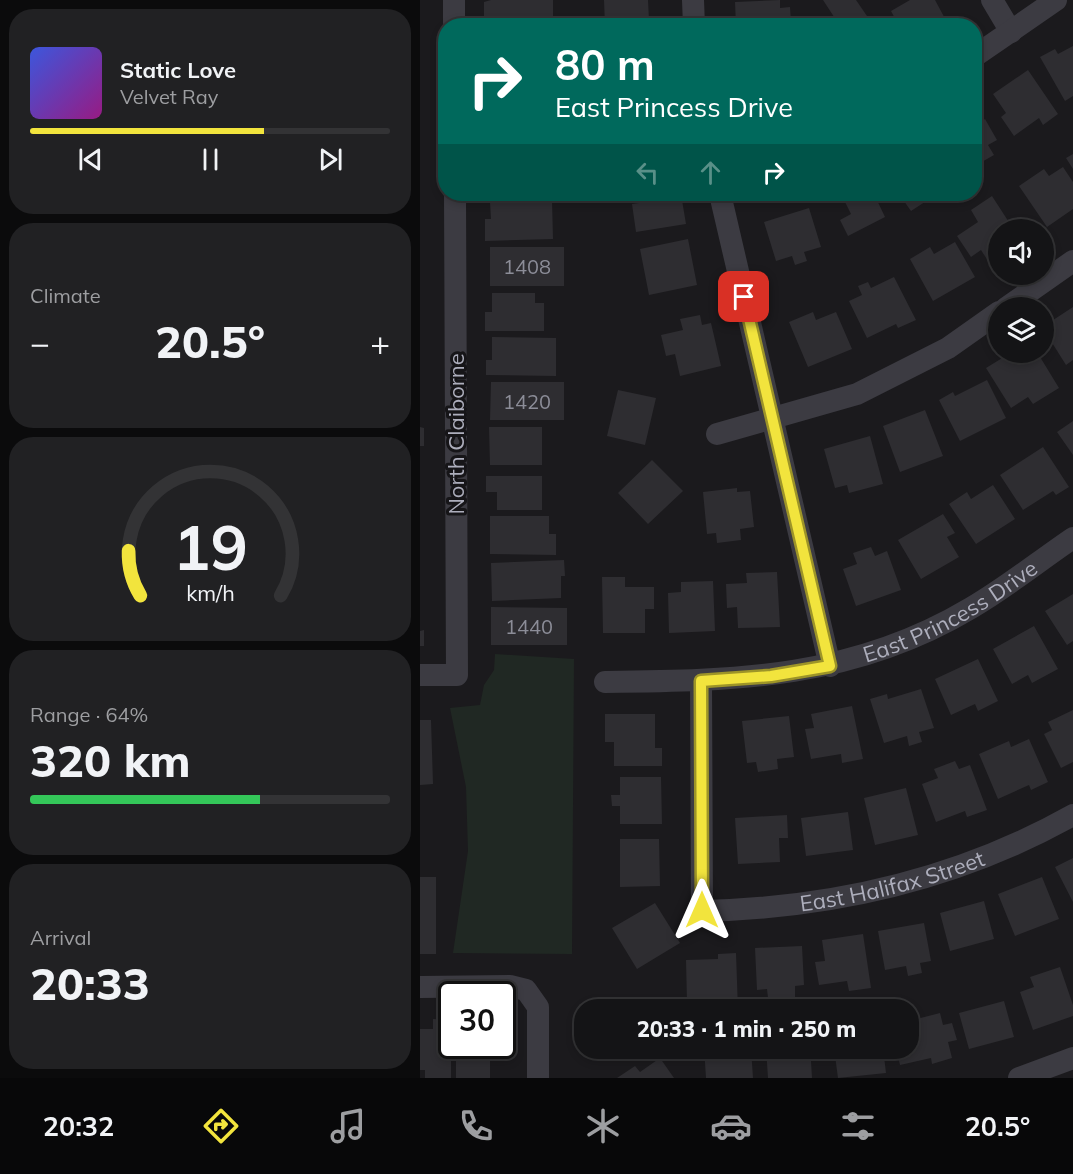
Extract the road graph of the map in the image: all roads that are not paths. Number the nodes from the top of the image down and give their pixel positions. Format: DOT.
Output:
graph roads {
  1 [pos="454,0"];
  2 [pos="693,0"];
  3 [pos="992,0"];
  4 [pos="1056,0"];
  5 [pos="454,18"];
  6 [pos="694,18"];
  7 [pos="1011,32"];
  8 [pos="982,51"];
  9 [pos="455,201"];
  10 [pos="722,201"];
  11 [pos="1073,261"];
  12 [pos="1022,297"];
  13 [pos="988,320"];
  14 [pos="774,420"];
  15 [pos="717,434"];
  16 [pos="1073,538"];
  17 [pos="830,666"];
  18 [pos="420,675"];
  19 [pos="701,681"];
  20 [pos="605,682"];
  21 [pos="1073,814"];
  22 [pos="420,987"];
  23 [pos="1073,1058"];
  24 [pos="538,1078"];
  25 [pos="1019,1078"];
  1 -- 5 [label="street"];
  2 -- 6 [label="street"];
  3 -- 7 [label="street"];
  4 -- 7 [label="street"];
  7 -- 8 [label="street"];
  9 -- 18 [label="street, North Claiborne"];
  10 -- 14 [label="street"];
  11 -- 12 [label="street"];
  13 -- 14 [label="street"];
  14 -- 15 [label="street"];
  14 -- 17 [label="street"];
  16 -- 17 [label="street, East Princess Drive"];
  17 -- 19 [label="street, East Princess Drive"];
  19 -- 20 [label="street, East Princess Drive"];
  19 -- 21 [label="street, East Halifax Street"];
  22 -- 24 [label="street"];
  23 -- 25 [label="street"];
}
